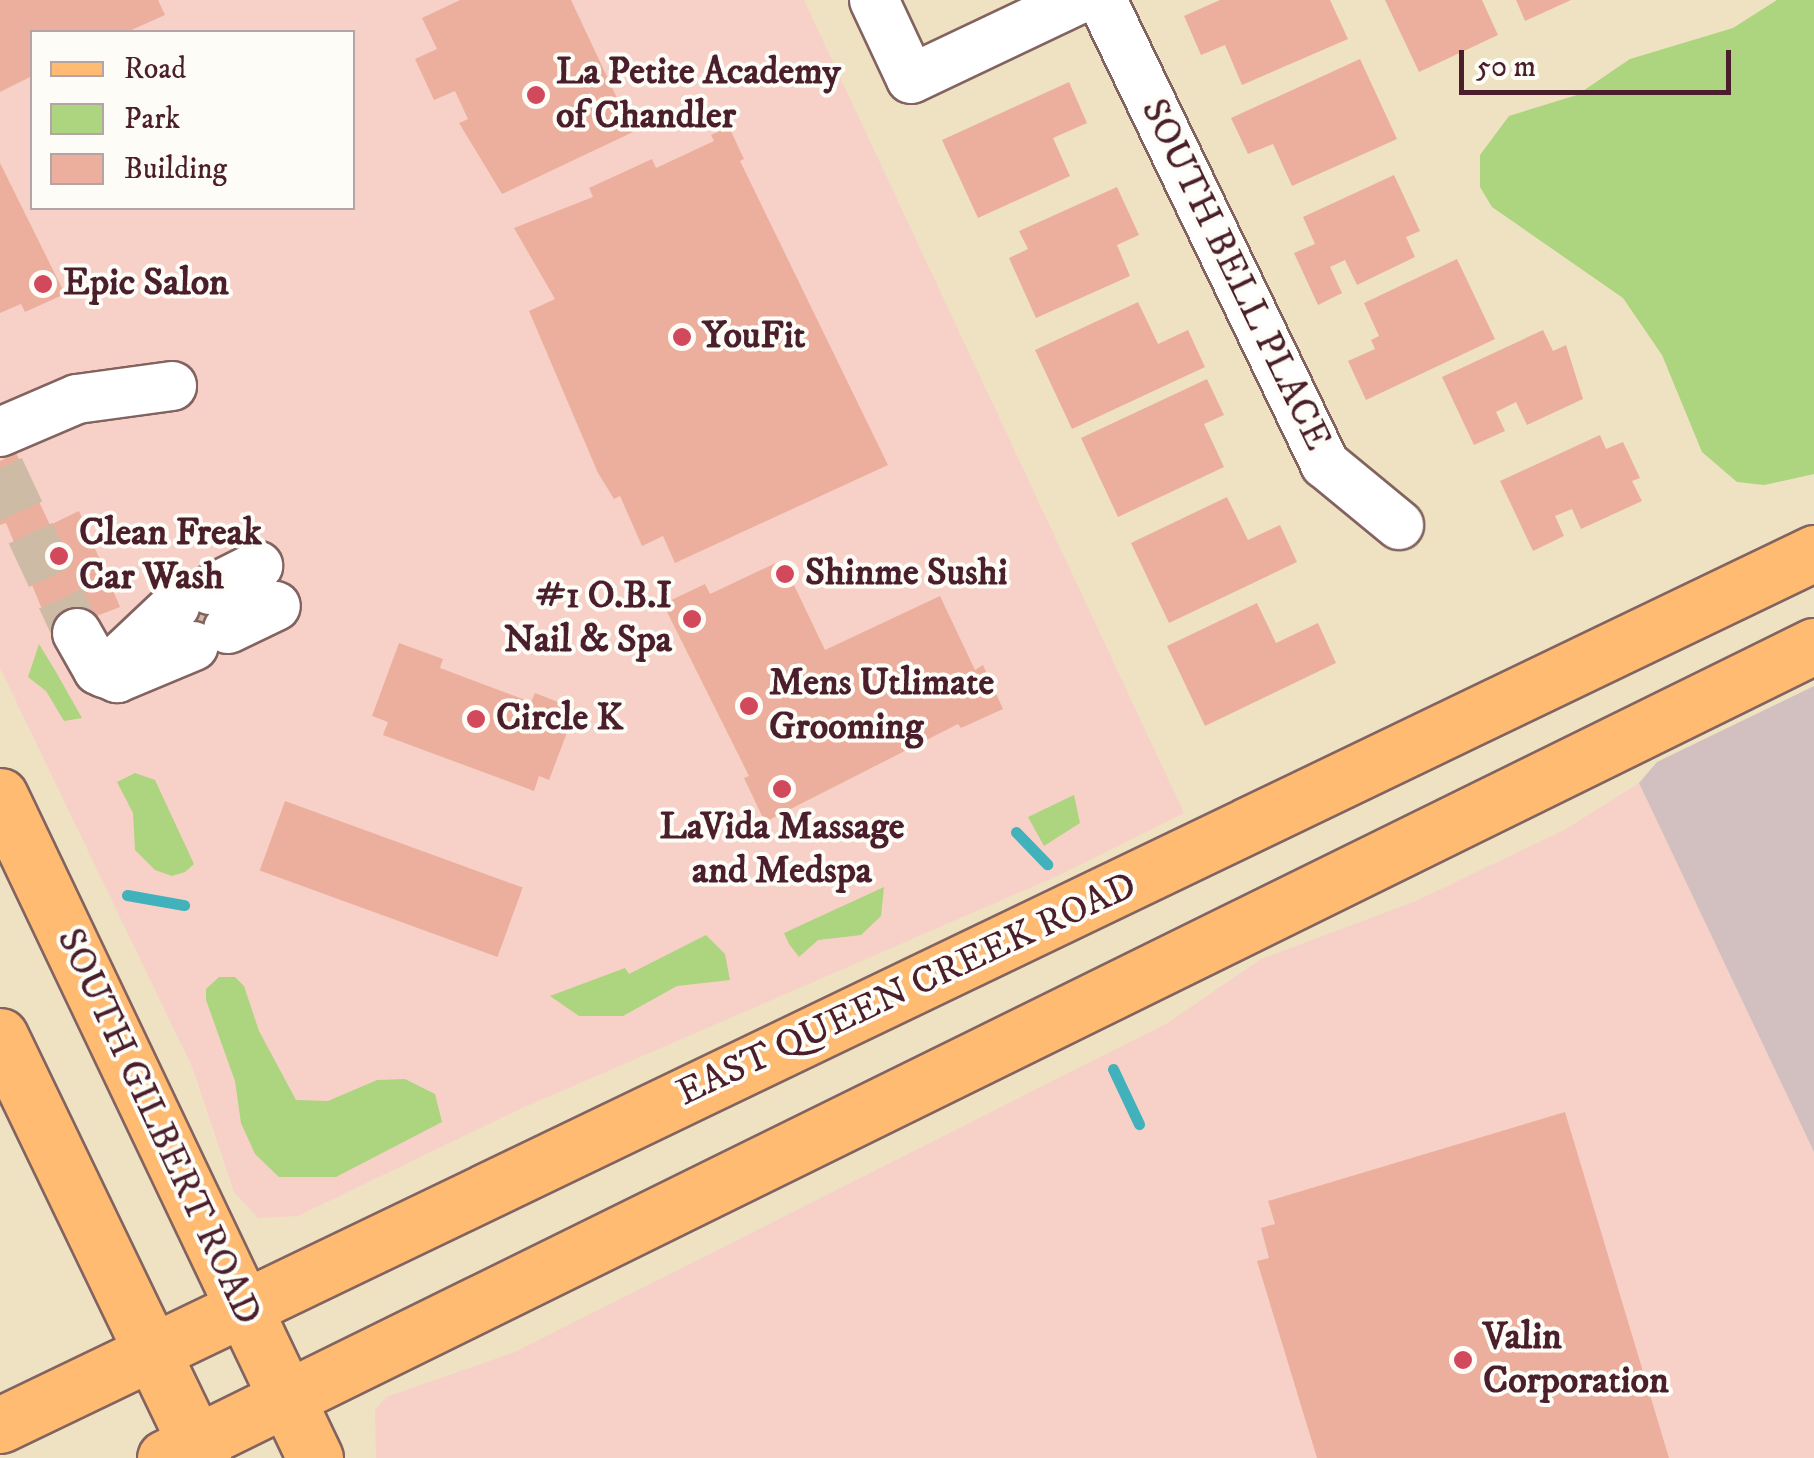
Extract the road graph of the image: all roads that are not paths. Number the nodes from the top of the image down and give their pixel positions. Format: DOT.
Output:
graph roads {
  1 [pos="874,0"];
  2 [pos="1077,0"];
  3 [pos="1102,0"];
  4 [pos="172,386"];
  5 [pos="0,432"];
  6 [pos="1399,526"];
  7 [pos="1814,552"];
  8 [pos="267,586"];
  9 [pos="1814,646"];
  10 [pos="106,653"];
  11 [pos="0,796"];
  12 [pos="1147,879"];
  13 [pos="1183,955"];
  14 [pos="0,1036"];
  15 [pos="243,1308"];
  16 [pos="150,1353"];
  17 [pos="287,1400"];
  18 [pos="0,1426"];
  19 [pos="188,1453"];
  20 [pos="315,1458"];
  1 -- 2 [label="street"];
  3 -- 6 [label="street, SOUTH BELL PLACE"];
  4 -- 5 [label="street"];
  7 -- 12 [label="main road, EAST QUEEN CREEK ROAD"];
  8 -- 10 [label="street"];
  9 -- 13 [label="main road"];
  11 -- 15 [label="main road, SOUTH GILBERT ROAD"];
  12 -- 13 [label="main road"];
  12 -- 15 [label="main road, EAST QUEEN CREEK ROAD"];
  13 -- 17 [label="main road"];
  14 -- 16 [label="main road"];
  15 -- 16 [label="main road, EAST QUEEN CREEK ROAD"];
  15 -- 17 [label="main road, SOUTH GILBERT ROAD"];
  16 -- 18 [label="main road, EAST QUEEN CREEK ROAD"];
  16 -- 19 [label="main road"];
  17 -- 19 [label="main road"];
  17 -- 20 [label="main road, SOUTH GILBERT ROAD"];
}
